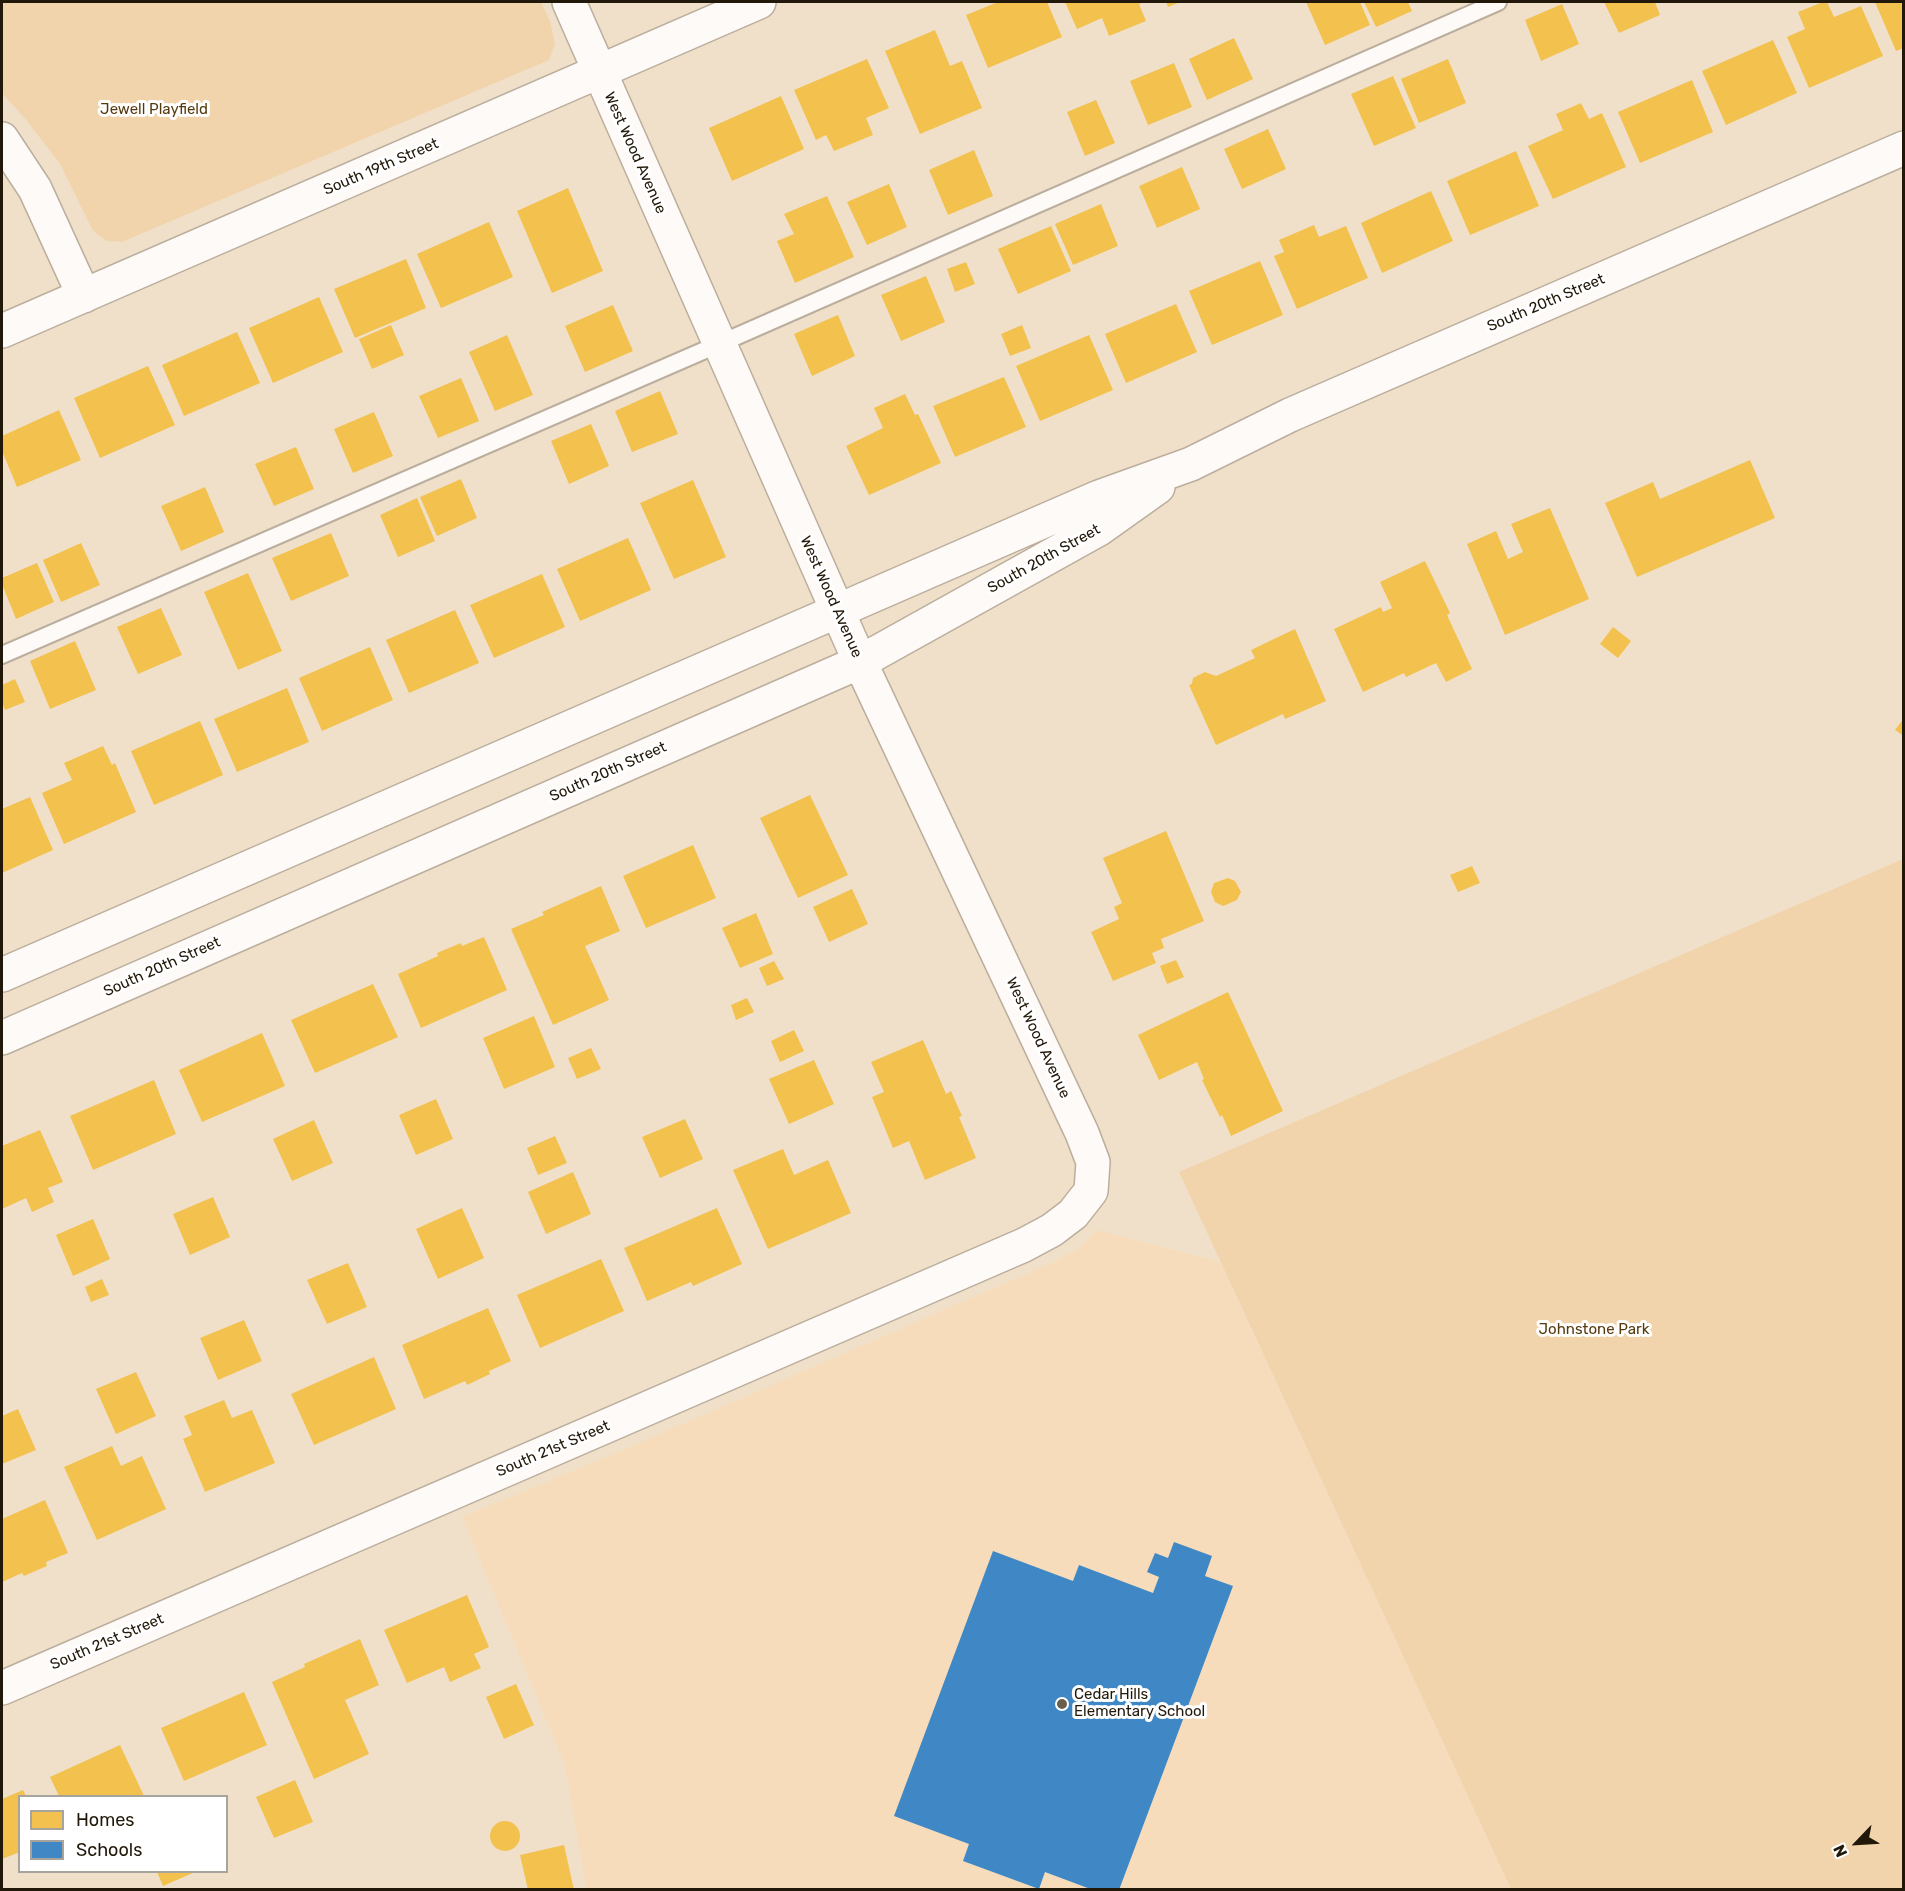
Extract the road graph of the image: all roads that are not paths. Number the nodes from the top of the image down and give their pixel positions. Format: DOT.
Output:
graph roads {
  1 [pos="569,2"];
  2 [pos="759,2"];
  3 [pos="1498,2"];
  4 [pos="599,72"];
  5 [pos="2,139"];
  6 [pos="1904,148"];
  7 [pos="84,296"];
  8 [pos="2,331"];
  9 [pos="719,344"];
  10 [pos="1191,464"];
  11 [pos="838,612"];
  12 [pos="2,655"];
  13 [pos="860,662"];
  14 [pos="2,975"];
  15 [pos="2,1038"];
  16 [pos="1091,1191"];
  17 [pos="2,1688"];
  1 -- 4 [label="street, West Wood Avenue"];
  2 -- 4 [label="street, South 19th Street"];
  3 -- 9 [label="lane"];
  4 -- 7 [label="street, South 19th Street"];
  4 -- 9 [label="street, West Wood Avenue"];
  5 -- 7 [label="street"];
  6 -- 10 [label="street, South 20th Street"];
  7 -- 8 [label="street, South 19th Street"];
  9 -- 11 [label="street, West Wood Avenue"];
  9 -- 12 [label="lane"];
  10 -- 11 [label="street, South 20th Street"];
  10 -- 13 [label="street, South 20th Street"];
  11 -- 13 [label="street, West Wood Avenue"];
  11 -- 14 [label="street, South 20th Street"];
  13 -- 15 [label="street, South 20th Street"];
  13 -- 16 [label="street, West Wood Avenue"];
  16 -- 17 [label="street, South 21st Street"];
}
